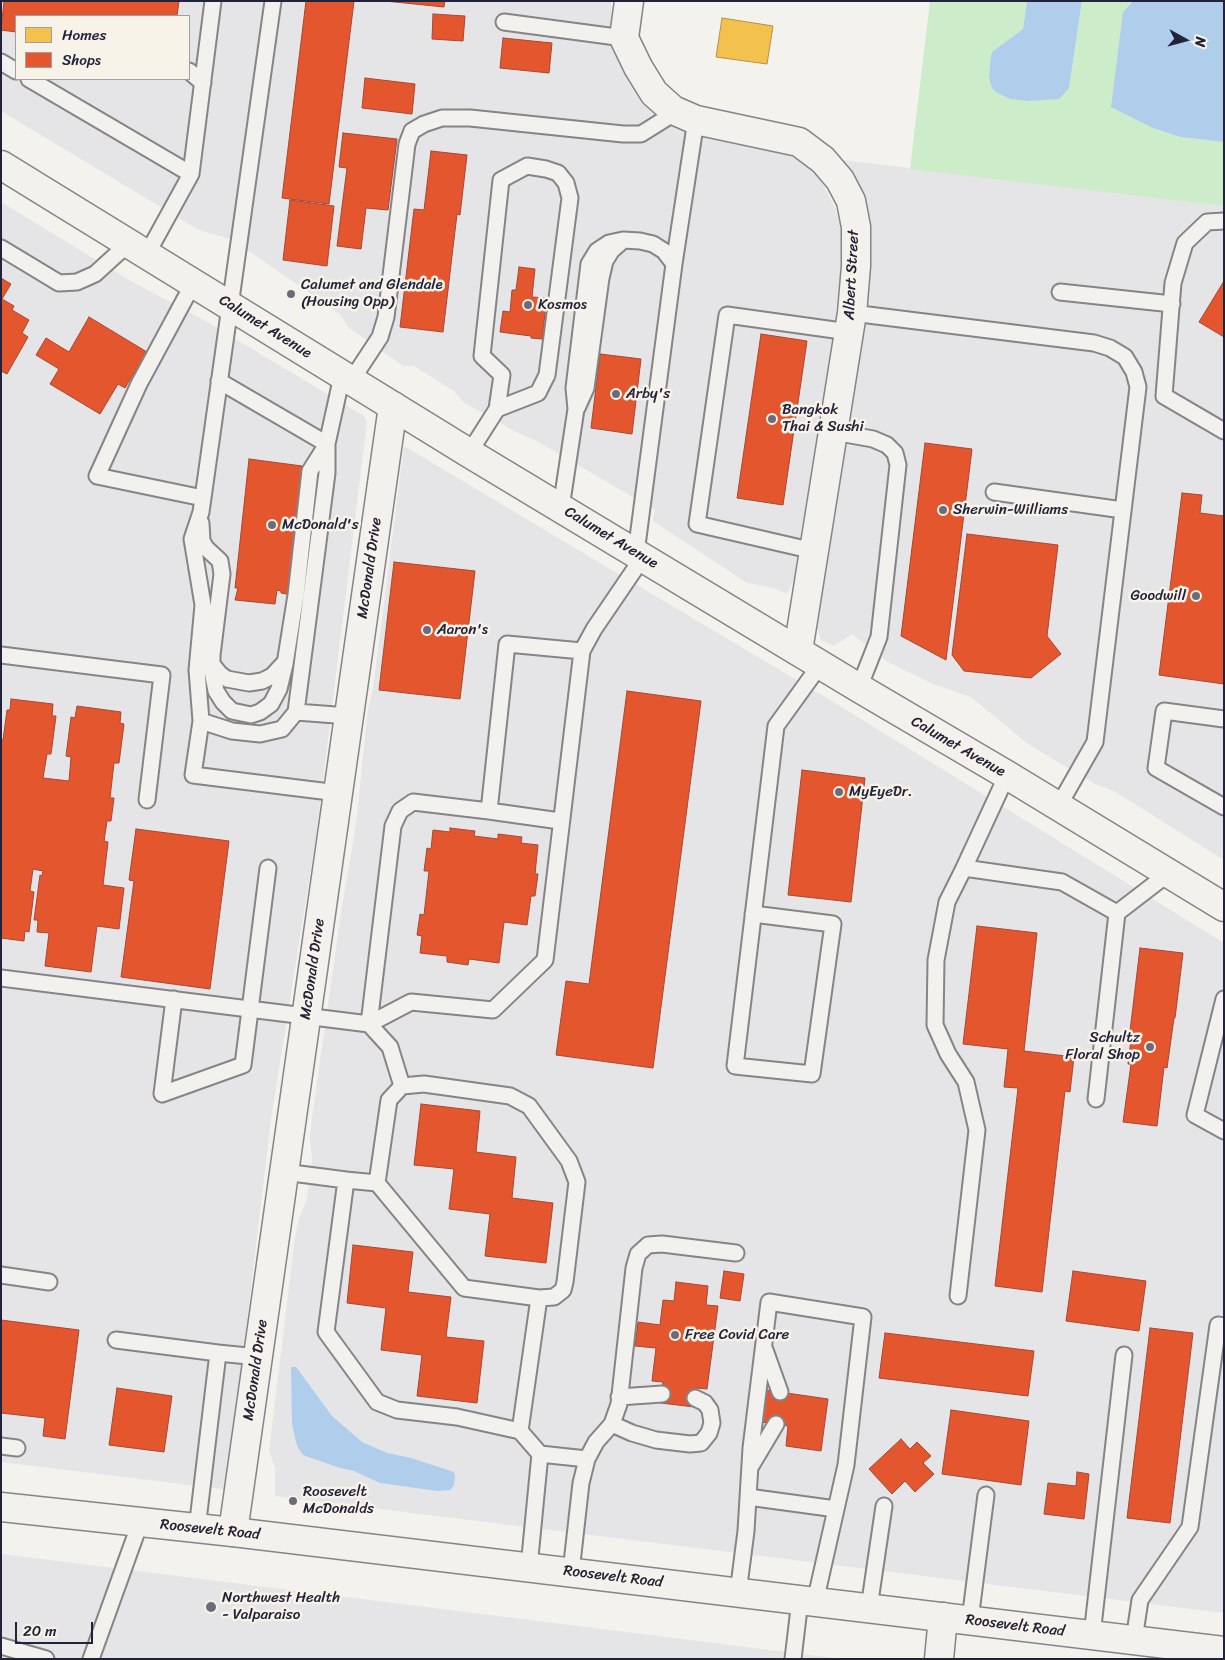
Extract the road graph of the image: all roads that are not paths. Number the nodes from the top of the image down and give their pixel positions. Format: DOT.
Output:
graph roads {
  1 [pos="213,1"];
  2 [pos="273,1"];
  3 [pos="629,1"];
  4 [pos="504,22"];
  5 [pos="624,38"];
  6 [pos="1,62"];
  7 [pos="15,70"];
  8 [pos="190,72"];
  9 [pos="32,80"];
  10 [pos="203,83"];
  11 [pos="685,115"];
  12 [pos="1,165"];
  13 [pos="191,174"];
  14 [pos="1224,220"];
  15 [pos="1,248"];
  16 [pos="138,248"];
  17 [pos="674,264"];
  18 [pos="194,282"];
  19 [pos="1060,292"];
  20 [pos="1172,304"];
  21 [pos="230,305"];
  22 [pos="851,322"];
  23 [pos="347,378"];
  24 [pos="219,381"];
  25 [pos="393,406"];
  26 [pos="497,409"];
  27 [pos="1224,431"];
  28 [pos="834,432"];
  29 [pos="327,444"];
  30 [pos="469,453"];
  31 [pos="994,492"];
  32 [pos="202,505"];
  33 [pos="562,508"];
  34 [pos="1123,510"];
  35 [pos="814,551"];
  36 [pos="639,555"];
  37 [pos="582,652"];
  38 [pos="1,655"];
  39 [pos="809,658"];
  40 [pos="286,660"];
  41 [pos="211,663"];
  42 [pos="197,670"];
  43 [pos="859,688"];
  44 [pos="216,691"];
  45 [pos="296,712"];
  46 [pos="349,716"];
  47 [pos="1224,718"];
  48 [pos="201,720"];
  49 [pos="1007,775"];
  50 [pos="338,793"];
  51 [pos="147,800"];
  52 [pos="1058,806"];
  53 [pos="1224,807"];
  54 [pos="489,811"];
  55 [pos="560,821"];
  56 [pos="268,868"];
  57 [pos="964,868"];
  58 [pos="1169,873"];
  59 [pos="1224,907"];
  60 [pos="1118,913"];
  61 [pos="753,914"];
  62 [pos="1,978"];
  63 [pos="174,999"];
  64 [pos="1224,999"];
  65 [pos="250,1008"];
  66 [pos="307,1015"];
  67 [pos="369,1024"];
  68 [pos="402,1086"];
  69 [pos="1096,1100"];
  70 [pos="1224,1131"];
  71 [pos="284,1172"];
  72 [pos="346,1180"];
  73 [pos="377,1183"];
  74 [pos="736,1253"];
  75 [pos="1,1275"];
  76 [pos="49,1282"];
  77 [pos="958,1296"];
  78 [pos="539,1298"];
  79 [pos="1224,1326"];
  80 [pos="116,1340"];
  81 [pos="764,1346"];
  82 [pos="218,1352"];
  83 [pos="1124,1355"];
  84 [pos="258,1357"];
  85 [pos="780,1392"];
  86 [pos="662,1394"];
  87 [pos="619,1397"];
  88 [pos="695,1398"];
  89 [pos="612,1424"];
  90 [pos="776,1424"];
  91 [pos="520,1431"];
  92 [pos="1,1446"];
  93 [pos="17,1448"];
  94 [pos="540,1454"];
  95 [pos="587,1460"];
  96 [pos="750,1467"];
  97 [pos="986,1495"];
  98 [pos="748,1497"];
  99 [pos="884,1506"];
  100 [pos="1,1507"];
  101 [pos="836,1509"];
  102 [pos="140,1523"];
  103 [pos="197,1529"];
  104 [pos="233,1532"];
  105 [pos="529,1567"];
  106 [pos="571,1572"];
  107 [pos="738,1592"];
  108 [pos="808,1601"];
  109 [pos="869,1608"];
  110 [pos="943,1617"];
  111 [pos="970,1620"];
  112 [pos="1092,1635"];
  113 [pos="1134,1640"];
  114 [pos="1,1646"];
  115 [pos="1224,1651"];
  116 [pos="46,1659"];
  117 [pos="91,1659"];
  118 [pos="793,1659"];
  119 [pos="939,1659"];
  1 -- 10 [label="lane"];
  2 -- 21 [label="lane"];
  3 -- 5 [label="street"];
  4 -- 5 [label="lane"];
  5 -- 11 [label="street, Albert Street"];
  6 -- 7 [label="lane"];
  8 -- 10 [label="lane"];
  9 -- 13 [label="lane"];
  10 -- 13 [label="lane"];
  11 -- 17 [label="lane"];
  11 -- 22 [label="street, Albert Street"];
  11 -- 23 [label="lane"];
  12 -- 16 [label="street, Calumet Avenue"];
  13 -- 16 [label="lane"];
  14 -- 20 [label="lane"];
  15 -- 16 [label="lane"];
  16 -- 18 [label="street, Calumet Avenue"];
  17 -- 33 [label="lane"];
  17 -- 36 [label="lane"];
  18 -- 21 [label="street, Calumet Avenue"];
  18 -- 32 [label="lane"];
  19 -- 20 [label="lane"];
  20 -- 27 [label="lane"];
  21 -- 23 [label="street, Calumet Avenue"];
  21 -- 24 [label="lane"];
  22 -- 28 [label="street, Albert Street"];
  22 -- 34 [label="lane"];
  22 -- 35 [label="lane"];
  23 -- 25 [label="street, Calumet Avenue"];
  23 -- 29 [label="lane"];
  24 -- 29 [label="lane"];
  24 -- 32 [label="lane"];
  25 -- 30 [label="street, Calumet Avenue"];
  25 -- 46 [label="street, McDonald Drive"];
  26 -- 26 [label="lane"];
  26 -- 30 [label="lane"];
  28 -- 35 [label="street, Albert Street"];
  28 -- 43 [label="lane"];
  29 -- 40 [label="lane"];
  29 -- 45 [label="lane"];
  30 -- 33 [label="street, Calumet Avenue"];
  31 -- 34 [label="lane"];
  32 -- 41 [label="lane"];
  32 -- 42 [label="lane"];
  33 -- 36 [label="street, Calumet Avenue"];
  34 -- 52 [label="lane"];
  35 -- 39 [label="street, Albert Street"];
  36 -- 37 [label="lane"];
  36 -- 39 [label="street, Calumet Avenue"];
  37 -- 54 [label="lane"];
  37 -- 55 [label="lane"];
  38 -- 51 [label="lane"];
  39 -- 43 [label="street, Calumet Avenue"];
  39 -- 61 [label="lane"];
  40 -- 41 [label="lane"];
  40 -- 44 [label="lane"];
  41 -- 44 [label="lane"];
  42 -- 44 [label="lane"];
  42 -- 48 [label="lane"];
  43 -- 49 [label="street, Calumet Avenue"];
  45 -- 46 [label="lane"];
  45 -- 48 [label="lane"];
  46 -- 50 [label="street, McDonald Drive"];
  47 -- 53 [label="lane"];
  48 -- 50 [label="lane"];
  49 -- 52 [label="street, Calumet Avenue"];
  49 -- 57 [label="lane"];
  50 -- 66 [label="street, McDonald Drive"];
  52 -- 58 [label="street, Calumet Avenue"];
  54 -- 55 [label="lane"];
  54 -- 67 [label="lane"];
  55 -- 67 [label="lane"];
  56 -- 65 [label="lane"];
  57 -- 60 [label="lane"];
  57 -- 77 [label="lane"];
  58 -- 59 [label="street, Calumet Avenue"];
  58 -- 60 [label="lane"];
  60 -- 69 [label="lane"];
  61 -- 61 [label="lane"];
  62 -- 63 [label="lane"];
  63 -- 65 [label="lane"];
  63 -- 65 [label="lane"];
  64 -- 70 [label="lane"];
  65 -- 66 [label="lane"];
  66 -- 67 [label="lane"];
  66 -- 71 [label="street, McDonald Drive"];
  67 -- 68 [label="lane"];
  68 -- 73 [label="lane"];
  68 -- 78 [label="lane"];
  71 -- 72 [label="lane"];
  71 -- 84 [label="street, McDonald Drive"];
  72 -- 73 [label="lane"];
  72 -- 91 [label="lane"];
  73 -- 78 [label="lane"];
  74 -- 87 [label="lane"];
  75 -- 76 [label="lane"];
  78 -- 91 [label="lane"];
  79 -- 113 [label="lane"];
  80 -- 82 [label="lane"];
  81 -- 85 [label="lane"];
  81 -- 96 [label="lane"];
  81 -- 101 [label="lane"];
  82 -- 84 [label="lane"];
  82 -- 103 [label="lane"];
  83 -- 112 [label="lane"];
  84 -- 104 [label="street, McDonald Drive"];
  86 -- 87 [label="lane"];
  87 -- 89 [label="lane"];
  88 -- 89 [label="lane"];
  89 -- 95 [label="lane"];
  90 -- 96 [label="lane"];
  91 -- 94 [label="lane"];
  92 -- 93 [label="lane"];
  94 -- 95 [label="lane"];
  94 -- 105 [label="lane"];
  95 -- 106 [label="lane"];
  96 -- 98 [label="lane"];
  97 -- 111 [label="lane"];
  98 -- 101 [label="lane"];
  98 -- 107 [label="lane"];
  99 -- 109 [label="lane"];
  100 -- 102 [label="street, Roosevelt Road"];
  101 -- 108 [label="lane"];
  102 -- 103 [label="street, Roosevelt Road"];
  102 -- 117 [label="lane"];
  103 -- 104 [label="street, Roosevelt Road"];
  104 -- 105 [label="street, Roosevelt Road"];
  105 -- 106 [label="street, Roosevelt Road"];
  106 -- 107 [label="street, Roosevelt Road"];
  107 -- 108 [label="street, Roosevelt Road"];
  108 -- 109 [label="street, Roosevelt Road"];
  108 -- 118 [label="lane"];
  109 -- 110 [label="street, Roosevelt Road"];
  110 -- 111 [label="street, Roosevelt Road"];
  110 -- 119 [label="street"];
  111 -- 112 [label="street, Roosevelt Road"];
  112 -- 113 [label="street, Roosevelt Road"];
  113 -- 115 [label="street, Roosevelt Road"];
  114 -- 116 [label="lane"];
}
